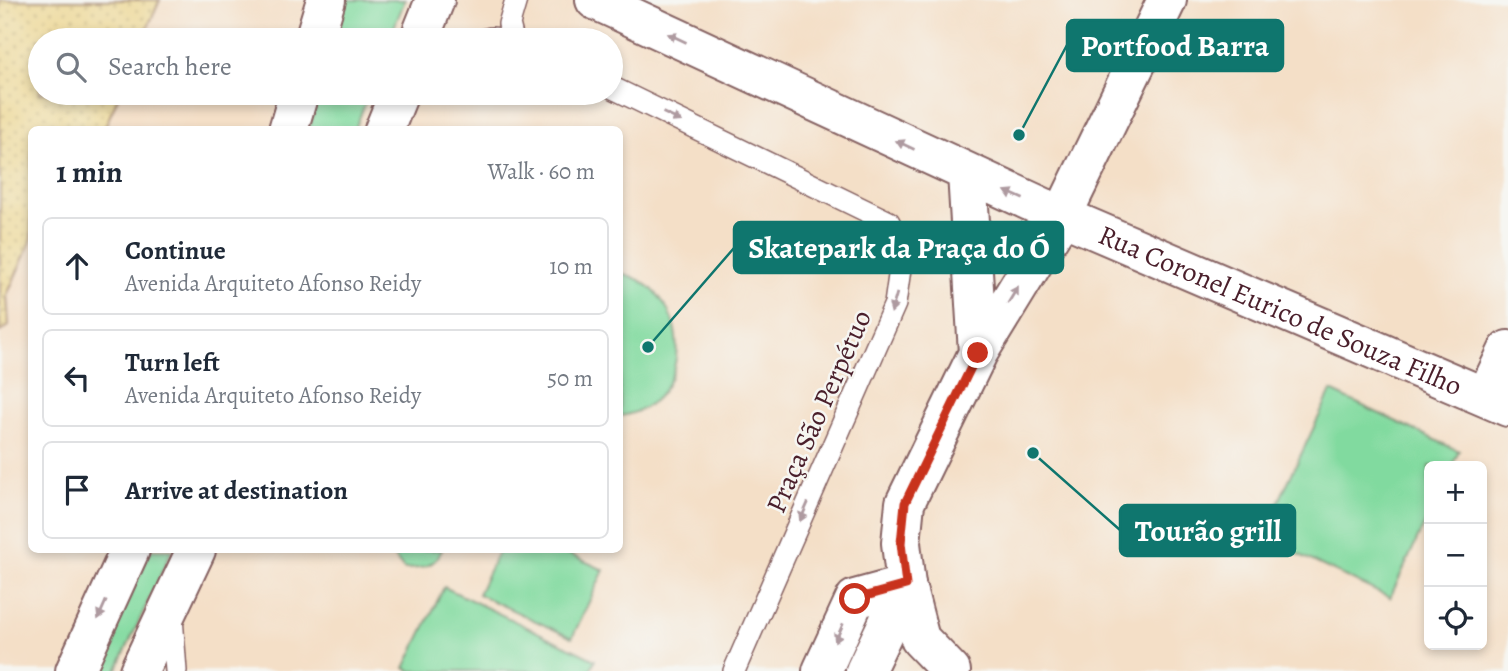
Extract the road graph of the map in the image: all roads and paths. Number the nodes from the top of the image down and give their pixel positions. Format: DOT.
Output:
graph roads {
  1 [pos="326,0"];
  2 [pos="435,0"];
  3 [pos="516,0"];
  4 [pos="595,0"];
  5 [pos="1167,0"];
  6 [pos="318,28"];
  7 [pos="424,28"];
  8 [pos="510,28"];
  9 [pos="623,94"];
  10 [pos="295,105"];
  11 [pos="289,126"];
  12 [pos="967,173"];
  13 [pos="1062,216"];
  14 [pos="1508,350"];
  15 [pos="978,353"];
  16 [pos="1497,402"];
  17 [pos="129,553"];
  18 [pos="195,553"];
  19 [pos="906,585"];
  20 [pos="171,602"];
  21 [pos="75,671"];
  22 [pos="139,671"];
  23 [pos="176,671"];
  24 [pos="734,671"];
  25 [pos="822,671"];
  26 [pos="865,671"];
  27 [pos="951,671"];
  1 -- 6 [label="street"];
  2 -- 7 [label="street"];
  3 -- 8 [label="lane"];
  12 -- 4 [label="street, Rua Coronel Eurico de Souza Filho, one-way"];
  5 -- 13 [label="street"];
  9 -- 24 [label="lane, Praça São Perpétuo, one-way"];
  10 -- 11 [label="street"];
  13 -- 12 [label="street, Rua Coronel Eurico de Souza Filho, one-way"];
  12 -- 15 [label="street"];
  15 -- 13 [label="street, one-way"];
  13 -- 16 [label="street, Rua Coronel Eurico de Souza Filho"];
  14 -- 16 [label="street"];
  15 -- 19 [label="street"];
  17 -- 21 [label="street, one-way"];
  18 -- 20 [label="street"];
  19 -- 25 [label="street, one-way"];
  19 -- 26 [label="street"];
  19 -- 27 [label="street"];
  20 -- 22 [label="street"];
  20 -- 23 [label="lane"];
}
